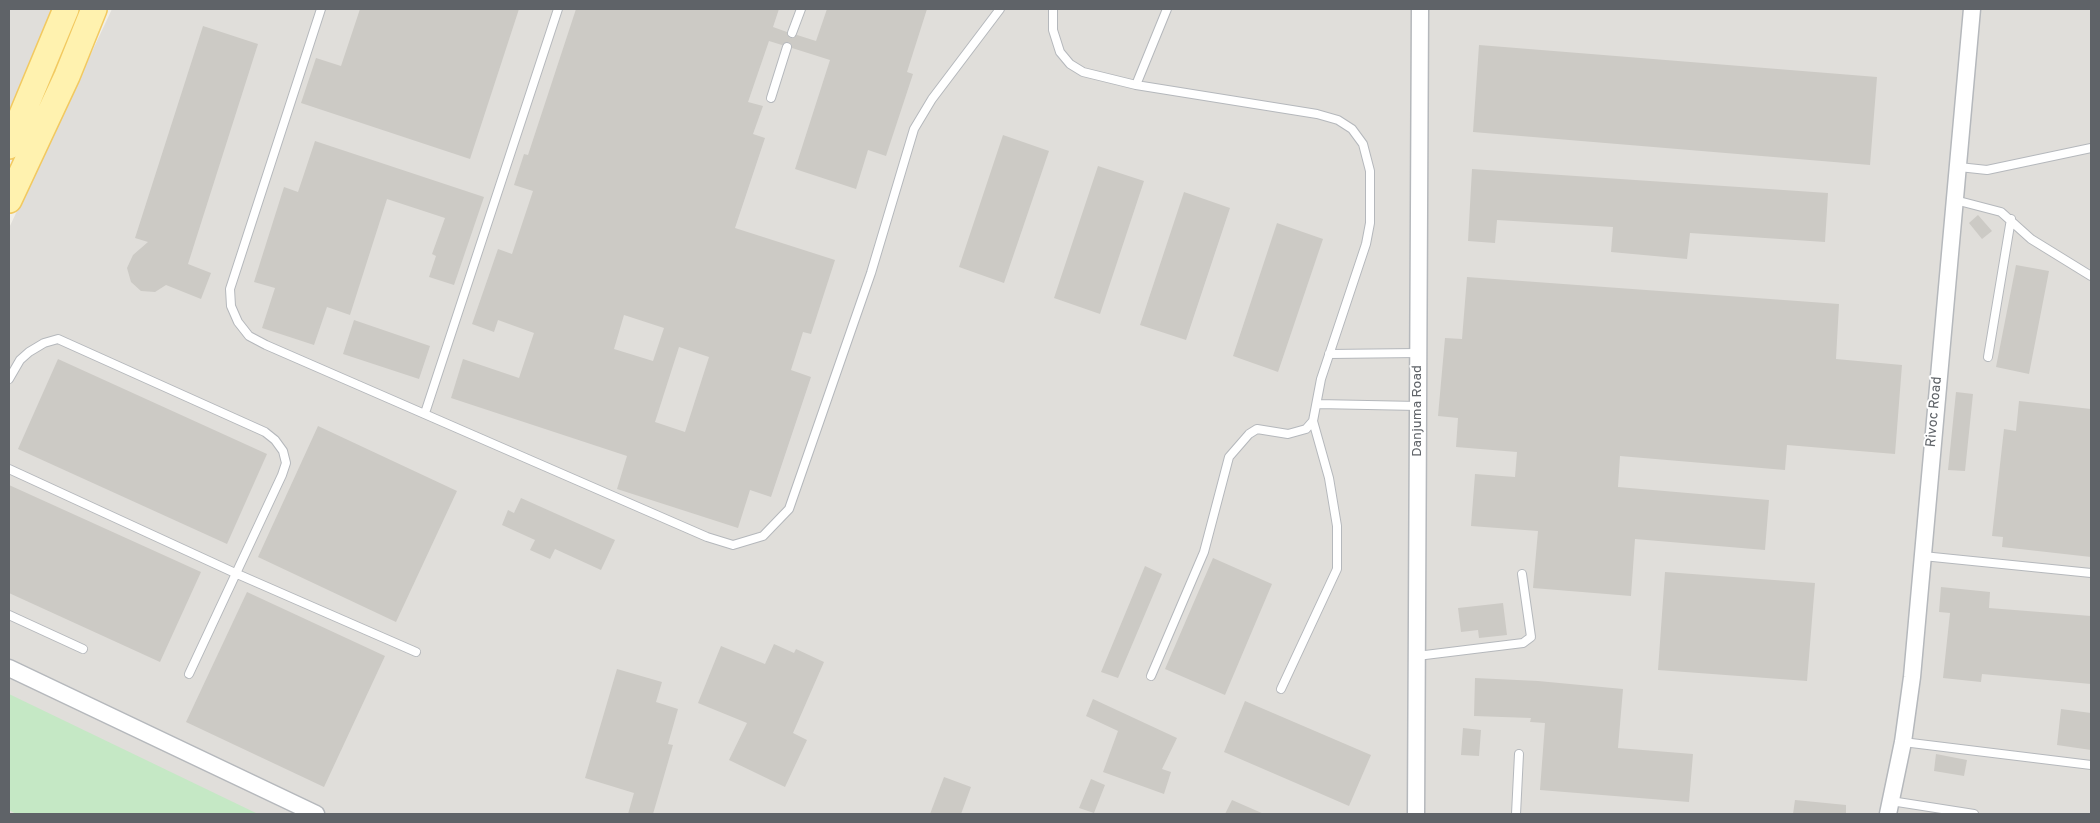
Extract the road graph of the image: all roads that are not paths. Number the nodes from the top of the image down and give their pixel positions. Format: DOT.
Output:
graph roads {
  1 [pos="66,9"];
  2 [pos="94,9"];
  3 [pos="321,9"];
  4 [pos="558,9"];
  5 [pos="801,9"];
  6 [pos="1000,9"];
  7 [pos="1053,9"];
  8 [pos="1167,9"];
  9 [pos="1420,9"];
  10 [pos="1972,9"];
  11 [pos="792,33"];
  12 [pos="787,46"];
  13 [pos="1136,85"];
  14 [pos="771,98"];
  15 [pos="9,146"];
  16 [pos="2091,148"];
  17 [pos="1959,167"];
  18 [pos="9,200"];
  19 [pos="1955,200"];
  20 [pos="2011,219"];
  21 [pos="2091,276"];
  22 [pos="1418,353"];
  23 [pos="1329,354"];
  24 [pos="1988,357"];
  25 [pos="9,380"];
  26 [pos="1317,404"];
  27 [pos="1418,406"];
  28 [pos="425,413"];
  29 [pos="1313,421"];
  30 [pos="9,469"];
  31 [pos="1923,556"];
  32 [pos="235,573"];
  33 [pos="2091,573"];
  34 [pos="1522,574"];
  35 [pos="9,615"];
  36 [pos="83,649"];
  37 [pos="416,652"];
  38 [pos="1417,656"];
  39 [pos="9,668"];
  40 [pos="189,674"];
  41 [pos="1151,676"];
  42 [pos="1281,689"];
  43 [pos="1903,742"];
  44 [pos="1519,754"];
  45 [pos="2091,765"];
  46 [pos="1889,808"];
  47 [pos="316,814"];
  48 [pos="1416,814"];
  49 [pos="1516,814"];
  50 [pos="1974,814"];
  1 -- 15 [label="main road"];
  2 -- 18 [label="main road"];
  3 -- 28 [label="lane"];
  4 -- 28 [label="lane"];
  5 -- 11 [label="lane"];
  6 -- 28 [label="lane"];
  7 -- 13 [label="lane"];
  8 -- 13 [label="lane"];
  9 -- 22 [label="street, Danjuma Road"];
  10 -- 17 [label="street, Rivoc Road"];
  12 -- 14 [label="lane"];
  13 -- 23 [label="lane"];
  16 -- 17 [label="lane"];
  17 -- 19 [label="street, Rivoc Road"];
  19 -- 20 [label="lane"];
  19 -- 31 [label="street, Rivoc Road"];
  20 -- 21 [label="lane"];
  20 -- 24 [label="lane"];
  22 -- 23 [label="lane"];
  22 -- 27 [label="street, Danjuma Road"];
  23 -- 26 [label="lane"];
  25 -- 32 [label="lane"];
  26 -- 27 [label="lane"];
  26 -- 29 [label="lane"];
  27 -- 38 [label="street, Danjuma Road"];
  29 -- 41 [label="lane"];
  29 -- 42 [label="lane"];
  30 -- 32 [label="lane"];
  31 -- 33 [label="lane"];
  31 -- 43 [label="street, Rivoc Road"];
  32 -- 37 [label="lane"];
  32 -- 40 [label="lane"];
  34 -- 38 [label="lane"];
  35 -- 36 [label="lane"];
  38 -- 48 [label="street, Danjuma Road"];
  39 -- 47 [label="street"];
  43 -- 45 [label="lane"];
  43 -- 46 [label="street, Rivoc Road"];
  44 -- 49 [label="lane"];
  46 -- 50 [label="lane"];
}
